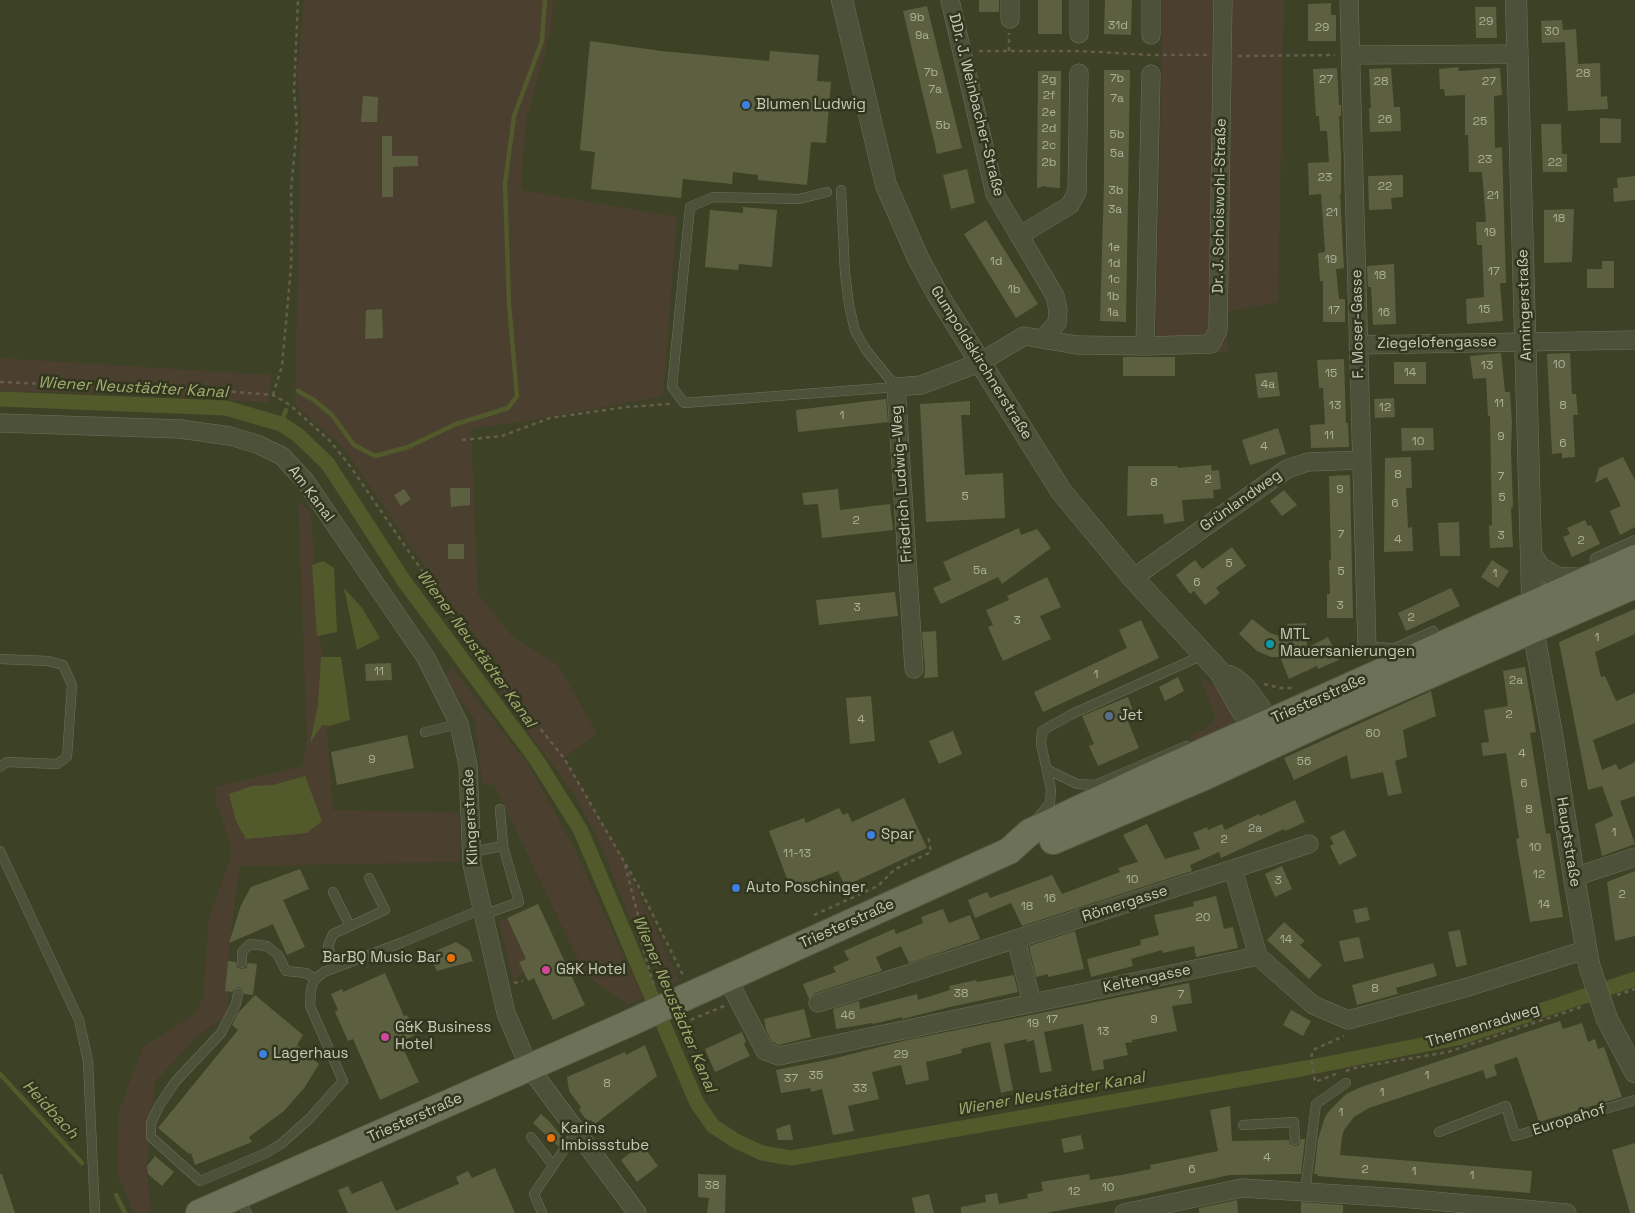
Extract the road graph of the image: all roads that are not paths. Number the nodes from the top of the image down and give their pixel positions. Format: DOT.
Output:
graph roads {
  1 [pos="842,0"];
  2 [pos="950,0"];
  3 [pos="1010,0"];
  4 [pos="1079,0"];
  5 [pos="1151,0"];
  6 [pos="1223,0"];
  7 [pos="1349,0"];
  8 [pos="1516,0"];
  9 [pos="1010,19"];
  10 [pos="1079,34"];
  11 [pos="1151,35"];
  12 [pos="1517,54"];
  13 [pos="1350,55"];
  14 [pos="1079,73"];
  15 [pos="1150,74"];
  16 [pos="841,190"];
  17 [pos="827,192"];
  18 [pos="1019,236"];
  19 [pos="1042,339"];
  20 [pos="1635,340"];
  21 [pos="1526,341"];
  22 [pos="1358,345"];
  23 [pos="1145,346"];
  24 [pos="979,363"];
  25 [pos="896,387"];
  26 [pos="0,423"];
  27 [pos="1361,460"];
  28 [pos="1635,540"];
  29 [pos="1532,555"];
  30 [pos="1635,558"];
  31 [pos="1134,578"];
  32 [pos="1590,578"];
  33 [pos="1635,585"];
  34 [pos="1532,617"];
  35 [pos="1433,631"];
  36 [pos="1368,647"];
  37 [pos="1204,655"];
  38 [pos="0,659"];
  39 [pos="914,669"];
  40 [pos="459,724"];
  41 [pos="425,732"];
  42 [pos="1266,736"];
  43 [pos="1211,747"];
  44 [pos="0,767"];
  45 [pos="1048,770"];
  46 [pos="500,809"];
  47 [pos="1030,832"];
  48 [pos="1309,844"];
  49 [pos="503,846"];
  50 [pos="1008,850"];
  51 [pos="0,852"];
  52 [pos="471,852"];
  53 [pos="1635,856"];
  54 [pos="1233,869"];
  55 [pos="369,878"];
  56 [pos="1574,878"];
  57 [pos="334,892"];
  58 [pos="482,912"];
  59 [pos="350,926"];
  60 [pos="1016,938"];
  61 [pos="1258,956"];
  62 [pos="1587,958"];
  63 [pos="242,962"];
  64 [pos="335,968"];
  65 [pos="727,978"];
  66 [pos="315,979"];
  67 [pos="238,993"];
  68 [pos="818,1003"];
  69 [pos="1032,1003"];
  70 [pos="529,1067"];
  71 [pos="1635,1072"];
  72 [pos="1346,1083"];
  73 [pos="1635,1100"];
  74 [pos="1243,1126"];
  75 [pos="576,1132"];
  76 [pos="1439,1132"];
  77 [pos="531,1137"];
  78 [pos="1295,1140"];
  79 [pos="553,1165"];
  80 [pos="1305,1192"];
  81 [pos="242,1204"];
  82 [pos="1402,1205"];
  83 [pos="95,1213"];
  84 [pos="199,1213"];
  85 [pos="542,1213"];
  86 [pos="637,1213"];
  87 [pos="1124,1213"];
  88 [pos="1567,1213"];
  1 -- 24 [label="street, Gumpoldskirchnerstraße"];
  2 -- 18 [label="street, DDr. J. Weinbacher-Straße"];
  3 -- 9 [label="street"];
  4 -- 10 [label="street"];
  5 -- 11 [label="street"];
  6 -- 23 [label="street, Dr. J. Schoiswohl-Straße"];
  7 -- 13 [label="street, F. Moser-Gasse"];
  8 -- 12 [label="street, Anningerstraße"];
  12 -- 13 [label="street"];
  12 -- 21 [label="street, Anningerstraße"];
  13 -- 22 [label="street, F. Moser-Gasse"];
  14 -- 18 [label="street"];
  15 -- 23 [label="street"];
  16 -- 25 [label="lane"];
  17 -- 25 [label="lane"];
  18 -- 19 [label="street, DDr. J. Weinbacher-Straße"];
  19 -- 23 [label="street, Dr. J. Schoiswohl-Straße"];
  19 -- 24 [label="street, Dr. J. Schoiswohl-Straße"];
  20 -- 21 [label="street, Ziegelofengasse"];
  21 -- 22 [label="street, Ziegelofengasse"];
  21 -- 29 [label="street, Anningerstraße"];
  22 -- 27 [label="street, F. Moser-Gasse"];
  24 -- 25 [label="street, Friedrich Ludwig-Weg"];
  24 -- 31 [label="street, Gumpoldskirchnerstraße"];
  25 -- 39 [label="street, Friedrich Ludwig-Weg"];
  26 -- 40 [label="street, Am Kanal"];
  27 -- 31 [label="street, Grünlandweg"];
  27 -- 36 [label="street, F. Moser-Gasse"];
  28 -- 32 [label="lane"];
  29 -- 32 [label="street"];
  29 -- 34 [label="street, Anningerstraße"];
  30 -- 32 [label="main road, Triesterstraße"];
  31 -- 37 [label="street, Gumpoldskirchnerstraße"];
  32 -- 34 [label="main road, Triesterstraße"];
  33 -- 34 [label="main road, Triesterstraße"];
  34 -- 42 [label="main road, Triesterstraße"];
  34 -- 56 [label="street, Hauptstraße"];
  35 -- 36 [label="lane"];
  37 -- 42 [label="street, Gumpoldskirchnerstraße"];
  37 -- 45 [label="lane"];
  38 -- 44 [label="lane"];
  40 -- 41 [label="lane"];
  40 -- 52 [label="street, Klingerstraße"];
  42 -- 43 [label="main road, Triesterstraße"];
  42 -- 50 [label="main road, Triesterstraße"];
  43 -- 45 [label="lane"];
  43 -- 47 [label="main road, Triesterstraße"];
  45 -- 47 [label="lane"];
  46 -- 49 [label="lane"];
  47 -- 50 [label="main road, Triesterstraße"];
  48 -- 54 [label="street, Römergasse"];
  49 -- 52 [label="lane"];
  49 -- 58 [label="lane"];
  50 -- 65 [label="main road, Triesterstraße"];
  51 -- 83 [label="lane"];
  52 -- 58 [label="street, Klingerstraße"];
  53 -- 56 [label="street"];
  54 -- 60 [label="street, Römergasse"];
  54 -- 61 [label="street"];
  55 -- 59 [label="lane"];
  56 -- 62 [label="street, Hauptstraße"];
  57 -- 59 [label="lane"];
  58 -- 64 [label="lane"];
  58 -- 70 [label="street, Klingerstraße"];
  59 -- 64 [label="lane"];
  60 -- 68 [label="street, Römergasse"];
  60 -- 69 [label="street"];
  61 -- 62 [label="street"];
  61 -- 69 [label="street, Keltengasse"];
  62 -- 71 [label="street, Hauptstraße, bridge"];
  63 -- 66 [label="lane"];
  64 -- 66 [label="lane"];
  65 -- 69 [label="street, Keltengasse"];
  65 -- 70 [label="main road, Triesterstraße, bridge"];
  66 -- 67 [label="lane"];
  70 -- 75 [label="street, Klingerstraße"];
  70 -- 81 [label="main road, Triesterstraße"];
  72 -- 80 [label="lane"];
  73 -- 76 [label="lane, Europahof"];
  74 -- 78 [label="lane"];
  75 -- 79 [label="lane"];
  75 -- 86 [label="street, Klingerstraße"];
  77 -- 79 [label="lane"];
  79 -- 85 [label="lane"];
  80 -- 82 [label="street"];
  80 -- 87 [label="street"];
  81 -- 84 [label="main road, Triesterstraße"];
  82 -- 88 [label="street"];
}
